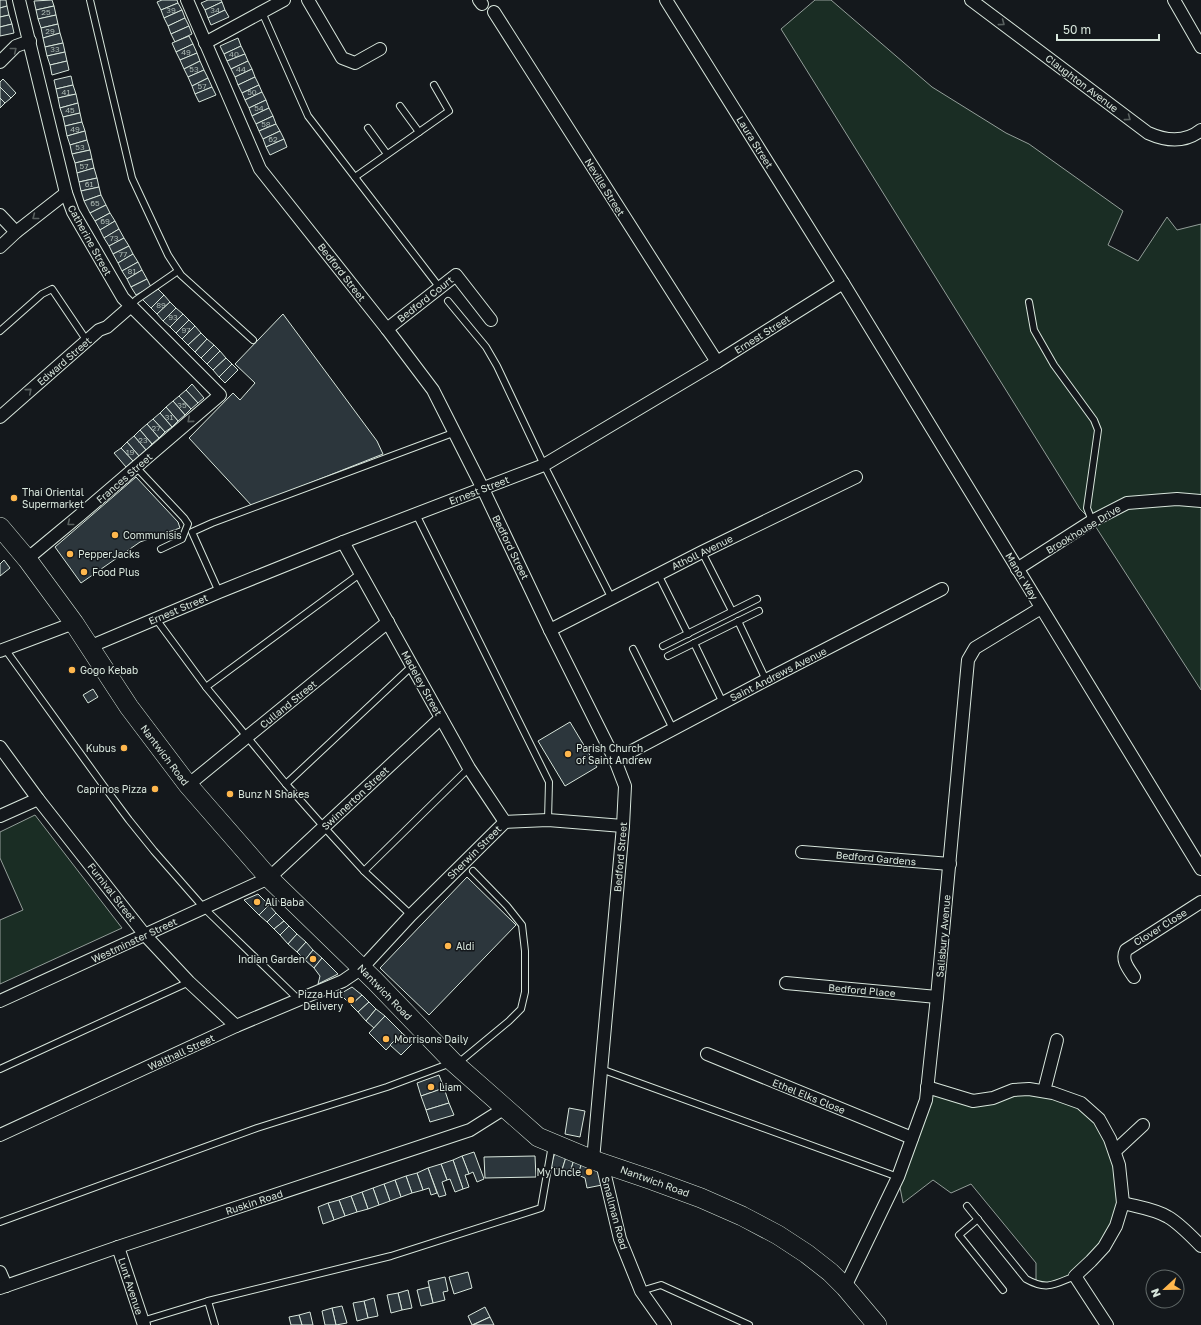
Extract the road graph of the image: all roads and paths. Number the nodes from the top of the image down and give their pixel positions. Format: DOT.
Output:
graph roads {
  1 [pos="19,0"];
  2 [pos="90,0"];
  3 [pos="187,0"];
  4 [pos="284,0"];
  5 [pos="308,0"];
  6 [pos="666,0"];
  7 [pos="971,0"];
  8 [pos="1174,0"];
  9 [pos="262,12"];
  10 [pos="494,12"];
  11 [pos="30,41"];
  12 [pos="206,43"];
  13 [pos="1201,47"];
  14 [pos="380,49"];
  15 [pos="0,62"];
  16 [pos="434,85"];
  17 [pos="400,106"];
  18 [pos="368,128"];
  19 [pos="1201,130"];
  20 [pos="419,132"];
  21 [pos="387,154"];
  22 [pos="355,177"];
  23 [pos="66,193"];
  24 [pos="0,215"];
  25 [pos="16,232"];
  26 [pos="0,247"];
  27 [pos="178,271"];
  28 [pos="843,283"];
  29 [pos="440,288"];
  30 [pos="448,301"];
  31 [pos="1029,302"];
  32 [pos="130,307"];
  33 [pos="491,320"];
  34 [pos="387,329"];
  35 [pos="0,331"];
  36 [pos="87,340"];
  37 [pos="253,340"];
  38 [pos="717,362"];
  39 [pos="220,395"];
  40 [pos="0,417"];
  41 [pos="453,433"];
  42 [pos="544,465"];
  43 [pos="136,467"];
  44 [pos="856,478"];
  45 [pos="483,489"];
  46 [pos="1201,501"];
  47 [pos="416,514"];
  48 [pos="1092,521"];
  49 [pos="0,527"];
  50 [pos="344,542"];
  51 [pos="161,549"];
  52 [pos="702,552"];
  53 [pos="27,559"];
  54 [pos="1017,569"];
  55 [pos="361,574"];
  56 [pos="658,574"];
  57 [pos="942,589"];
  58 [pos="219,592"];
  59 [pos="611,597"];
  60 [pos="757,599"];
  61 [pos="1041,608"];
  62 [pos="732,611"];
  63 [pos="759,611"];
  64 [pos="156,619"];
  65 [pos="738,621"];
  66 [pos="388,622"];
  67 [pos="74,623"];
  68 [pos="550,630"];
  69 [pos="688,634"];
  70 [pos="694,643"];
  71 [pos="89,646"];
  72 [pos="663,646"];
  73 [pos="632,649"];
  74 [pos="2,650"];
  75 [pos="668,656"];
  76 [pos="412,666"];
  77 [pos="766,680"];
  78 [pos="206,687"];
  79 [pos="723,703"];
  80 [pos="441,718"];
  81 [pos="673,729"];
  82 [pos="248,736"];
  83 [pos="0,747"];
  84 [pos="615,760"];
  85 [pos="469,768"];
  86 [pos="286,784"];
  87 [pos="188,785"];
  88 [pos="38,798"];
  89 [pos="0,816"];
  90 [pos="548,820"];
  91 [pos="505,822"];
  92 [pos="623,826"];
  93 [pos="324,827"];
  94 [pos="802,852"];
  95 [pos="950,864"];
  96 [pos="1201,869"];
  97 [pos="364,870"];
  98 [pos="473,872"];
  99 [pos="269,878"];
  100 [pos="1201,902"];
  101 [pos="204,908"];
  102 [pos="411,915"];
  103 [pos="145,935"];
  104 [pos="362,968"];
  105 [pos="1134,978"];
  106 [pos="189,982"];
  107 [pos="786,983"];
  108 [pos="937,997"];
  109 [pos="299,1000"];
  110 [pos="0,1002"];
  111 [pos="236,1026"];
  112 [pos="1057,1040"];
  113 [pos="707,1054"];
  114 [pos="455,1063"];
  115 [pos="0,1069"];
  116 [pos="601,1069"];
  117 [pos="927,1087"];
  118 [pos="1044,1091"];
  119 [pos="505,1108"];
  120 [pos="1143,1125"];
  121 [pos="0,1135"];
  122 [pos="912,1138"];
  123 [pos="552,1142"];
  124 [pos="1114,1151"];
  125 [pos="598,1162"];
  126 [pos="898,1177"];
  127 [pos="1123,1203"];
  128 [pos="967,1206"];
  129 [pos="978,1220"];
  130 [pos="0,1222"];
  131 [pos="1199,1240"];
  132 [pos="118,1247"];
  133 [pos="0,1272"];
  134 [pos="1075,1276"];
  135 [pos="3,1287"];
  136 [pos="845,1287"];
  137 [pos="1003,1290"];
  138 [pos="641,1291"];
  139 [pos="208,1301"];
  140 [pos="143,1323"];
  141 [pos="215,1325"];
  142 [pos="665,1325"];
  143 [pos="749,1325"];
  144 [pos="877,1325"];
  145 [pos="1107,1325"];
  1 -- 11 [label="street, Catherine Street"];
  2 -- 27 [label="lane"];
  3 -- 12 [label="street, Bedford Street"];
  4 -- 9 [label="street"];
  5 -- 14 [label="street"];
  6 -- 28 [label="street, Laura Street"];
  7 -- 19 [label="street, Claughton Avenue, one-way"];
  8 -- 13 [label="street"];
  9 -- 12 [label="street"];
  9 -- 22 [label="lane"];
  10 -- 38 [label="street, Neville Street"];
  15 -- 11 [label="street, one-way"];
  11 -- 23 [label="street, Catherine Street"];
  12 -- 34 [label="street, Bedford Street"];
  16 -- 20 [label="lane"];
  17 -- 20 [label="lane"];
  18 -- 21 [label="lane"];
  20 -- 21 [label="lane"];
  21 -- 22 [label="lane"];
  22 -- 29 [label="lane"];
  23 -- 25 [label="street, one-way"];
  23 -- 32 [label="street, Catherine Street"];
  24 -- 25 [label="street"];
  25 -- 26 [label="street"];
  27 -- 32 [label="lane"];
  27 -- 37 [label="lane"];
  28 -- 38 [label="street, Ernest Street"];
  28 -- 54 [label="street, Manor Way"];
  29 -- 33 [label="street, Bedford Court"];
  29 -- 34 [label="street, Bedford Court"];
  30 -- 42 [label="lane"];
  31 -- 48 [label="lane"];
  32 -- 36 [label="street, Edward Street"];
  32 -- 39 [label="street, Catherine Street"];
  34 -- 41 [label="street, Bedford Street"];
  35 -- 36 [label="lane"];
  40 -- 36 [label="street, Edward Street, one-way"];
  38 -- 42 [label="street, Ernest Street"];
  39 -- 43 [label="street, Frances Street, one-way"];
  41 -- 45 [label="street, Bedford Street"];
  41 -- 58 [label="lane"];
  42 -- 45 [label="street, Ernest Street"];
  42 -- 59 [label="lane"];
  43 -- 51 [label="lane"];
  43 -- 53 [label="street, Frances Street, one-way"];
  44 -- 52 [label="street, Atholl Avenue"];
  45 -- 47 [label="street, Ernest Street"];
  45 -- 68 [label="street, Bedford Street"];
  46 -- 48 [label="street, Brookhouse Drive"];
  47 -- 50 [label="street, Ernest Street"];
  47 -- 90 [label="lane"];
  48 -- 54 [label="street, Brookhouse Drive"];
  49 -- 53 [label="main road, Nantwich Road"];
  50 -- 55 [label="street, Madeley Street"];
  50 -- 58 [label="street, Ernest Street"];
  52 -- 56 [label="street, Atholl Avenue"];
  52 -- 62 [label="lane"];
  53 -- 67 [label="main road, Nantwich Road"];
  54 -- 61 [label="street, Manor Way"];
  55 -- 66 [label="street, Madeley Street"];
  55 -- 78 [label="lane"];
  56 -- 59 [label="street, Atholl Avenue"];
  56 -- 69 [label="lane"];
  57 -- 77 [label="street, Saint Andrews Avenue"];
  58 -- 64 [label="street, Ernest Street"];
  59 -- 68 [label="street, Atholl Avenue"];
  60 -- 62 [label="lane"];
  61 -- 95 [label="street, Salisbury Avenue"];
  61 -- 96 [label="street, Manor Way"];
  62 -- 69 [label="lane"];
  63 -- 65 [label="lane"];
  64 -- 71 [label="street, Ernest Street"];
  64 -- 78 [label="lane"];
  65 -- 70 [label="lane"];
  65 -- 77 [label="lane"];
  66 -- 76 [label="street, Madeley Street"];
  66 -- 82 [label="street, Culland Street"];
  67 -- 71 [label="main road, Nantwich Road"];
  67 -- 74 [label="street"];
  68 -- 84 [label="street, Bedford Street"];
  69 -- 72 [label="lane"];
  70 -- 75 [label="lane"];
  70 -- 79 [label="lane"];
  71 -- 87 [label="main road, Nantwich Road"];
  73 -- 81 [label="lane"];
  74 -- 101 [label="lane"];
  76 -- 80 [label="street, Madeley Street"];
  76 -- 86 [label="lane"];
  77 -- 79 [label="street, Saint Andrews Avenue"];
  78 -- 82 [label="lane"];
  79 -- 81 [label="street, Saint Andrews Avenue"];
  80 -- 85 [label="street, Madeley Street"];
  80 -- 93 [label="street, Swinnerton Street"];
  81 -- 84 [label="street, Saint Andrews Avenue"];
  82 -- 86 [label="lane"];
  82 -- 87 [label="street, Culland Street"];
  83 -- 88 [label="street, Furnival Street"];
  84 -- 92 [label="street, Bedford Street"];
  85 -- 91 [label="street, Madeley Street"];
  85 -- 97 [label="lane"];
  86 -- 93 [label="lane"];
  87 -- 99 [label="main road, Nantwich Road"];
  88 -- 89 [label="street"];
  88 -- 103 [label="street, Furnival Street"];
  90 -- 91 [label="street, Sherwin Street"];
  90 -- 92 [label="street, Sherwin Street"];
  91 -- 102 [label="street, Sherwin Street"];
  92 -- 116 [label="street, Bedford Street"];
  93 -- 97 [label="lane"];
  93 -- 99 [label="street, Swinnerton Street"];
  94 -- 95 [label="street, Bedford Gardens"];
  95 -- 108 [label="street, Salisbury Avenue"];
  97 -- 102 [label="lane"];
  98 -- 114 [label="lane"];
  99 -- 101 [label="street, Westminster Street"];
  99 -- 104 [label="main road, Nantwich Road"];
  100 -- 105 [label="street, Clover Close"];
  101 -- 103 [label="street, Westminster Street"];
  101 -- 109 [label="lane"];
  102 -- 104 [label="street, Sherwin Street"];
  103 -- 106 [label="street, Furnival Street"];
  103 -- 110 [label="street, Westminster Street"];
  104 -- 109 [label="street, Walthall Street"];
  104 -- 114 [label="main road, Nantwich Road"];
  106 -- 111 [label="street, Furnival Street"];
  106 -- 115 [label="lane"];
  107 -- 108 [label="street, Bedford Place"];
  108 -- 117 [label="street, Salisbury Avenue"];
  109 -- 111 [label="street, Walthall Street"];
  111 -- 121 [label="street, Walthall Street"];
  112 -- 118 [label="street"];
  113 -- 122 [label="street, Ethel Elks Close"];
  114 -- 119 [label="main road, Nantwich Road"];
  114 -- 130 [label="lane"];
  116 -- 125 [label="street, Bedford Street"];
  116 -- 126 [label="lane"];
  117 -- 118 [label="street"];
  117 -- 122 [label="street, Salisbury Avenue"];
  118 -- 124 [label="street"];
  119 -- 123 [label="main road, Nantwich Road"];
  119 -- 132 [label="street, Ruskin Road"];
  120 -- 124 [label="street"];
  122 -- 126 [label="street, Salisbury Avenue"];
  123 -- 125 [label="main road, Nantwich Road"];
  123 -- 139 [label="lane"];
  124 -- 127 [label="street"];
  125 -- 136 [label="main road, Nantwich Road"];
  125 -- 138 [label="street, Smallman Road"];
  126 -- 136 [label="street, Salisbury Avenue"];
  127 -- 131 [label="street"];
  127 -- 134 [label="street"];
  128 -- 129 [label="lane"];
  129 -- 134 [label="lane"];
  129 -- 137 [label="lane"];
  132 -- 135 [label="street, Ruskin Road"];
  132 -- 140 [label="street, Lunt Avenue"];
  133 -- 135 [label="street"];
  134 -- 145 [label="street"];
  136 -- 144 [label="main road, Nantwich Road"];
  138 -- 142 [label="street, Smallman Road"];
  138 -- 143 [label="lane"];
  139 -- 140 [label="lane"];
  139 -- 141 [label="lane"];
}
